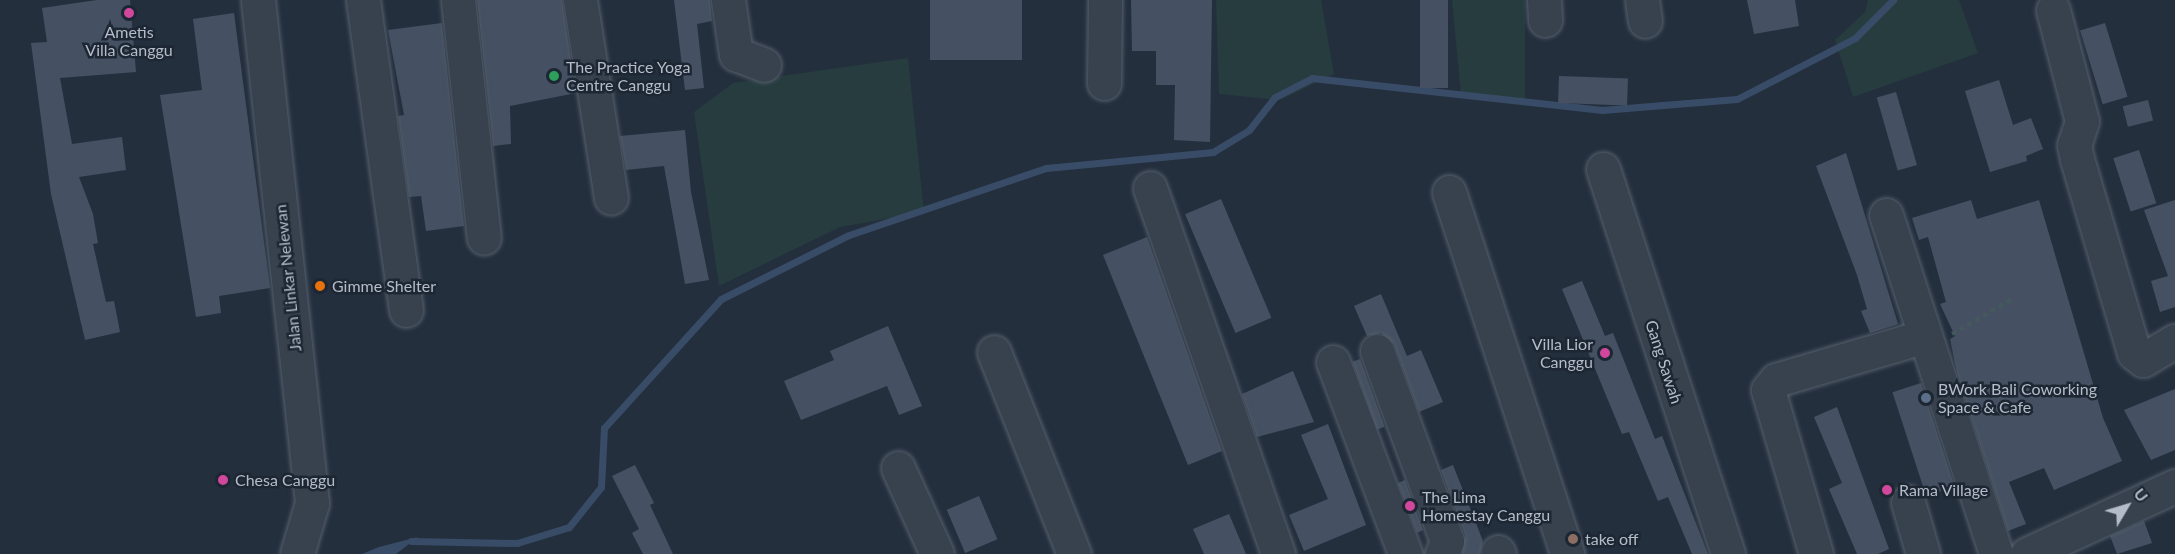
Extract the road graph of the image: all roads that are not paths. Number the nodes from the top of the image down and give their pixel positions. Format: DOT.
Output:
graph roads {
  1 [pos="258,0"];
  2 [pos="363,0"];
  3 [pos="458,0"];
  4 [pos="580,0"];
  5 [pos="728,0"];
  6 [pos="1105,0"];
  7 [pos="2054,10"];
  8 [pos="764,65"];
  9 [pos="1104,83"];
  10 [pos="1603,169"];
  11 [pos="1150,188"];
  12 [pos="1449,192"];
  13 [pos="611,198"];
  14 [pos="1886,215"];
  15 [pos="484,238"];
  16 [pos="406,310"];
  17 [pos="1927,341"];
  18 [pos="2175,342"];
  19 [pos="1377,351"];
  20 [pos="994,352"];
  21 [pos="1333,362"];
  22 [pos="898,468"];
  23 [pos="2175,486"];
  24 [pos="1908,502"];
  25 [pos="297,554"];
  26 [pos="937,554"];
  27 [pos="1074,554"];
  28 [pos="1278,554"];
  29 [pos="1406,554"];
  30 [pos="1442,554"];
  31 [pos="1566,554"];
  32 [pos="1728,554"];
  33 [pos="1816,554"];
  34 [pos="1923,554"];
  35 [pos="1996,554"];
  36 [pos="2027,554"];
  1 -- 25 [label="street, Jalan Linkar Nelewan"];
  2 -- 16 [label="street"];
  3 -- 15 [label="street"];
  4 -- 13 [label="street"];
  5 -- 8 [label="street"];
  6 -- 9 [label="street"];
  7 -- 18 [label="street"];
  10 -- 32 [label="street, Gang Sawah"];
  11 -- 28 [label="street"];
  12 -- 31 [label="street"];
  14 -- 17 [label="street"];
  17 -- 33 [label="street"];
  17 -- 35 [label="street"];
  19 -- 30 [label="street"];
  20 -- 27 [label="street"];
  21 -- 29 [label="street"];
  22 -- 26 [label="street"];
  23 -- 36 [label="street"];
  24 -- 34 [label="street"];
}
